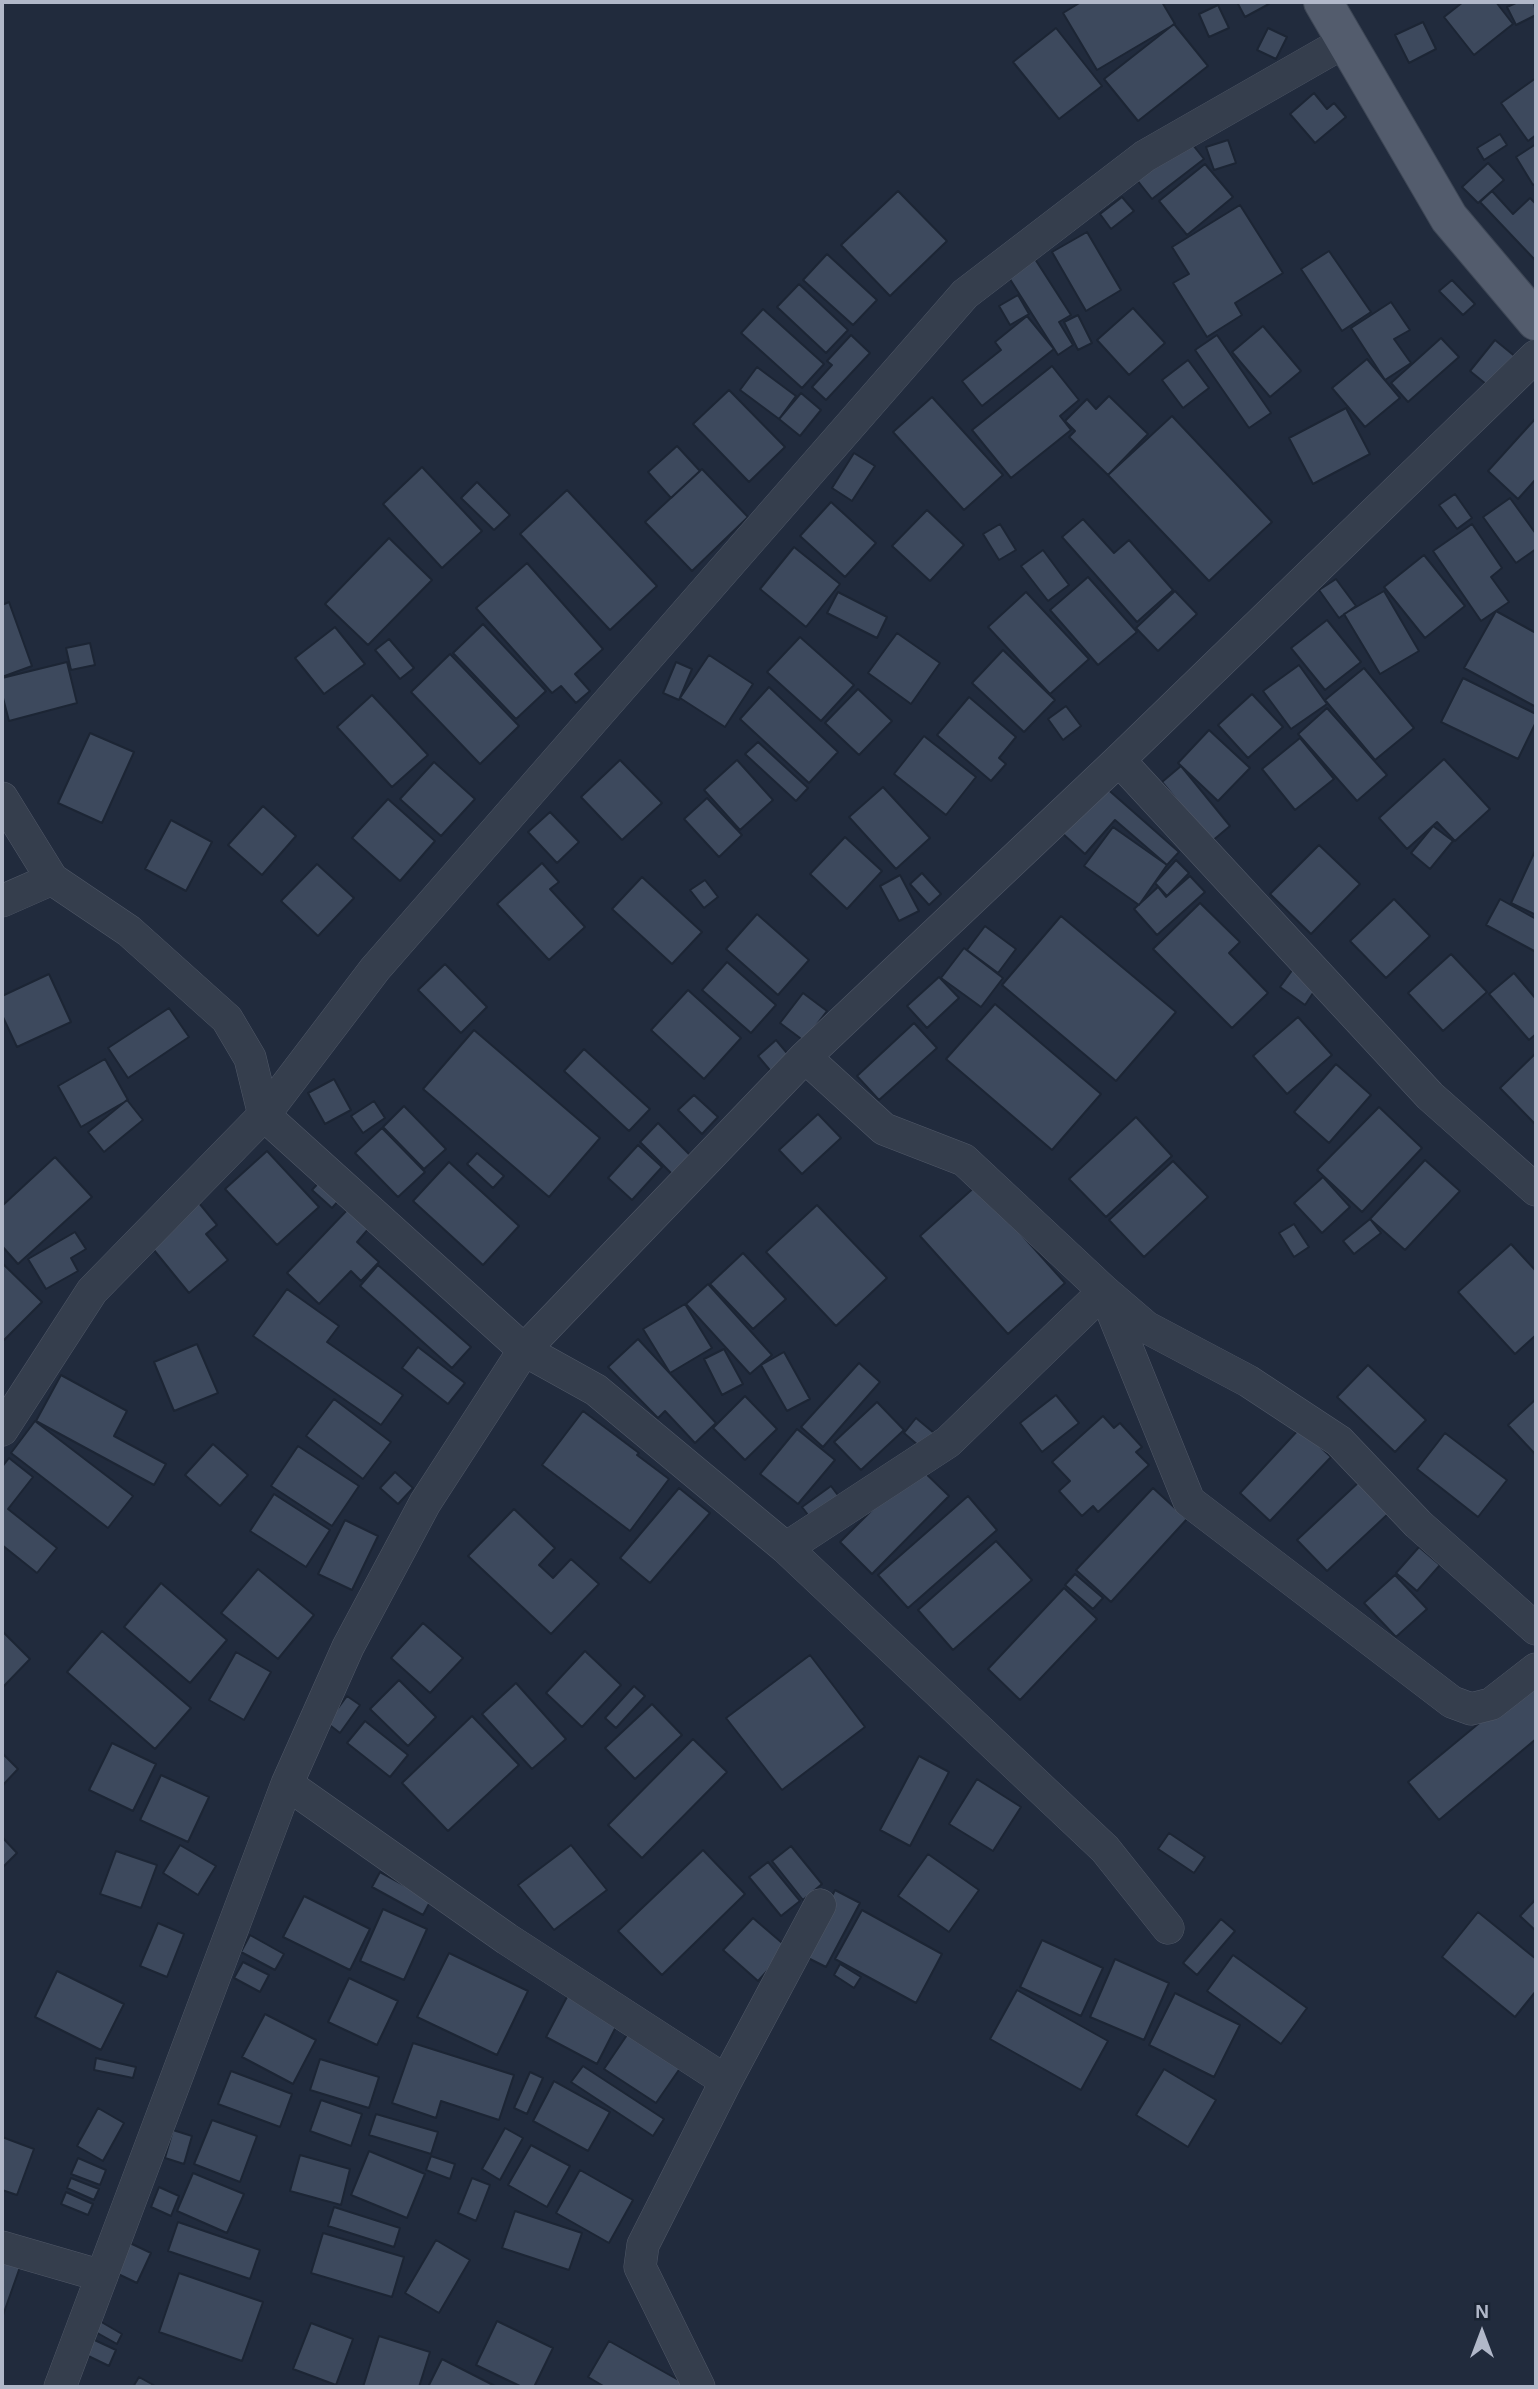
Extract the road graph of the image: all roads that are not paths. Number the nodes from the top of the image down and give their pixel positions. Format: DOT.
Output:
graph roads {
  1 [pos="1323,2"];
  2 [pos="1346,41"];
  3 [pos="1536,321"];
  4 [pos="1536,356"];
  5 [pos="1119,760"];
  6 [pos="2,798"];
  7 [pos="52,879"];
  8 [pos="2,901"];
  9 [pos="805,1057"];
  10 [pos="264,1115"];
  11 [pos="1536,1191"];
  12 [pos="1104,1291"];
  13 [pos="524,1350"];
  14 [pos="2,1430"];
  15 [pos="786,1548"];
  16 [pos="1536,1629"];
  17 [pos="1536,1669"];
  18 [pos="287,1784"];
  19 [pos="820,1905"];
  20 [pos="1168,1928"];
  21 [pos="726,2081"];
  22 [pos="2,2247"];
  23 [pos="102,2276"];
  24 [pos="60,2387"];
  25 [pos="699,2387"];
  1 -- 2 [label="main road"];
  2 -- 3 [label="main road"];
  2 -- 10 [label="street"];
  4 -- 5 [label="street"];
  5 -- 9 [label="street"];
  5 -- 11 [label="street"];
  6 -- 7 [label="street"];
  7 -- 8 [label="street"];
  7 -- 10 [label="street"];
  9 -- 12 [label="street"];
  9 -- 13 [label="street"];
  10 -- 13 [label="street"];
  10 -- 14 [label="street"];
  12 -- 15 [label="street"];
  12 -- 16 [label="street"];
  12 -- 17 [label="street"];
  13 -- 15 [label="street"];
  13 -- 18 [label="street"];
  15 -- 20 [label="street"];
  18 -- 21 [label="street"];
  18 -- 23 [label="street"];
  19 -- 21 [label="street"];
  21 -- 25 [label="street"];
  22 -- 23 [label="street"];
  23 -- 24 [label="street"];
}
